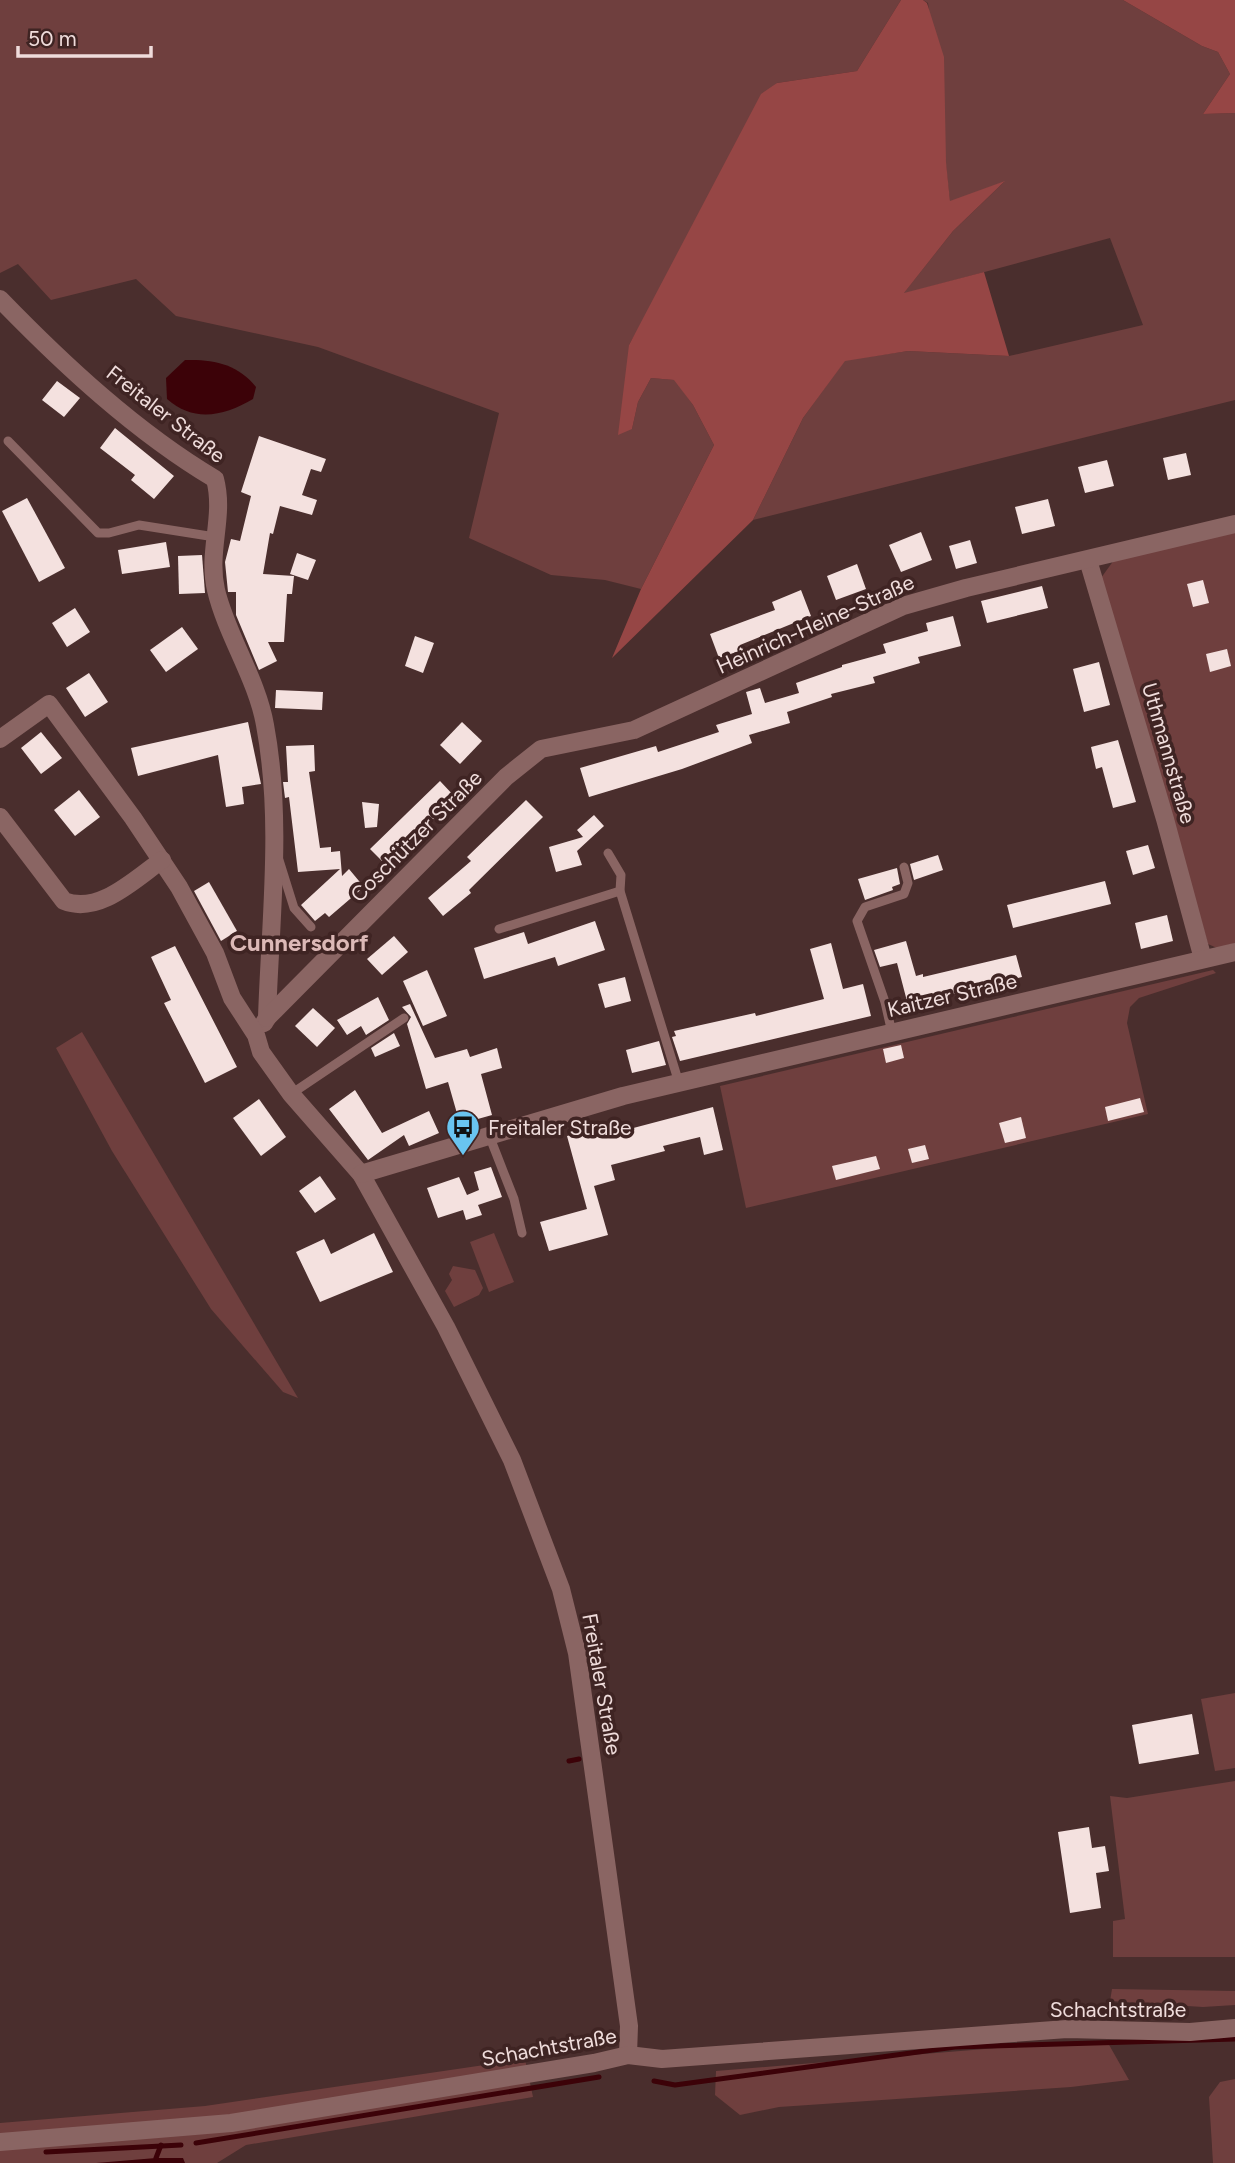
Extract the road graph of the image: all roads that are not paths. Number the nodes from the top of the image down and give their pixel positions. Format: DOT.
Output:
graph roads {
  1 [pos="0,299"];
  2 [pos="8,441"];
  3 [pos="1235,524"];
  4 [pos="215,537"];
  5 [pos="1088,560"];
  6 [pos="0,739"];
  7 [pos="541,750"];
  8 [pos="0,817"];
  9 [pos="273,841"];
  10 [pos="607,853"];
  11 [pos="162,860"];
  12 [pos="904,867"];
  13 [pos="620,891"];
  14 [pos="311,927"];
  15 [pos="499,929"];
  16 [pos="1235,952"];
  17 [pos="1203,959"];
  18 [pos="267,1018"];
  19 [pos="404,1018"];
  20 [pos="892,1033"];
  21 [pos="256,1035"];
  22 [pos="679,1083"];
  23 [pos="291,1094"];
  24 [pos="489,1135"];
  25 [pos="361,1174"];
  26 [pos="522,1233"];
  27 [pos="1235,2028"];
  28 [pos="628,2055"];
  29 [pos="0,2142"];
  1 -- 4 [label="street, Freitaler Straße"];
  2 -- 4 [label="lane"];
  3 -- 5 [label="street, Heinrich-Heine-Straße"];
  4 -- 9 [label="street, Freitaler Straße"];
  5 -- 7 [label="street, Heinrich-Heine-Straße"];
  5 -- 17 [label="street, Uthmannstraße"];
  6 -- 11 [label="street, Freitaler Straße"];
  7 -- 18 [label="street, Coschützer Straße"];
  8 -- 11 [label="street"];
  9 -- 14 [label="lane"];
  9 -- 18 [label="street, Freitaler Straße"];
  10 -- 13 [label="lane"];
  11 -- 21 [label="street, Freitaler Straße"];
  12 -- 20 [label="lane"];
  13 -- 15 [label="lane"];
  13 -- 22 [label="lane"];
  16 -- 17 [label="street, Kaitzer Straße"];
  17 -- 20 [label="street, Kaitzer Straße"];
  18 -- 21 [label="street"];
  19 -- 23 [label="lane"];
  20 -- 22 [label="street, Kaitzer Straße"];
  21 -- 23 [label="street, Freitaler Straße"];
  22 -- 24 [label="street, Kaitzer Straße"];
  23 -- 25 [label="street, Freitaler Straße"];
  24 -- 25 [label="street, Kaitzer Straße"];
  24 -- 26 [label="lane"];
  25 -- 28 [label="street, Freitaler Straße"];
  27 -- 28 [label="street, Schachtstraße"];
  28 -- 29 [label="street, Schachtstraße"];
}
